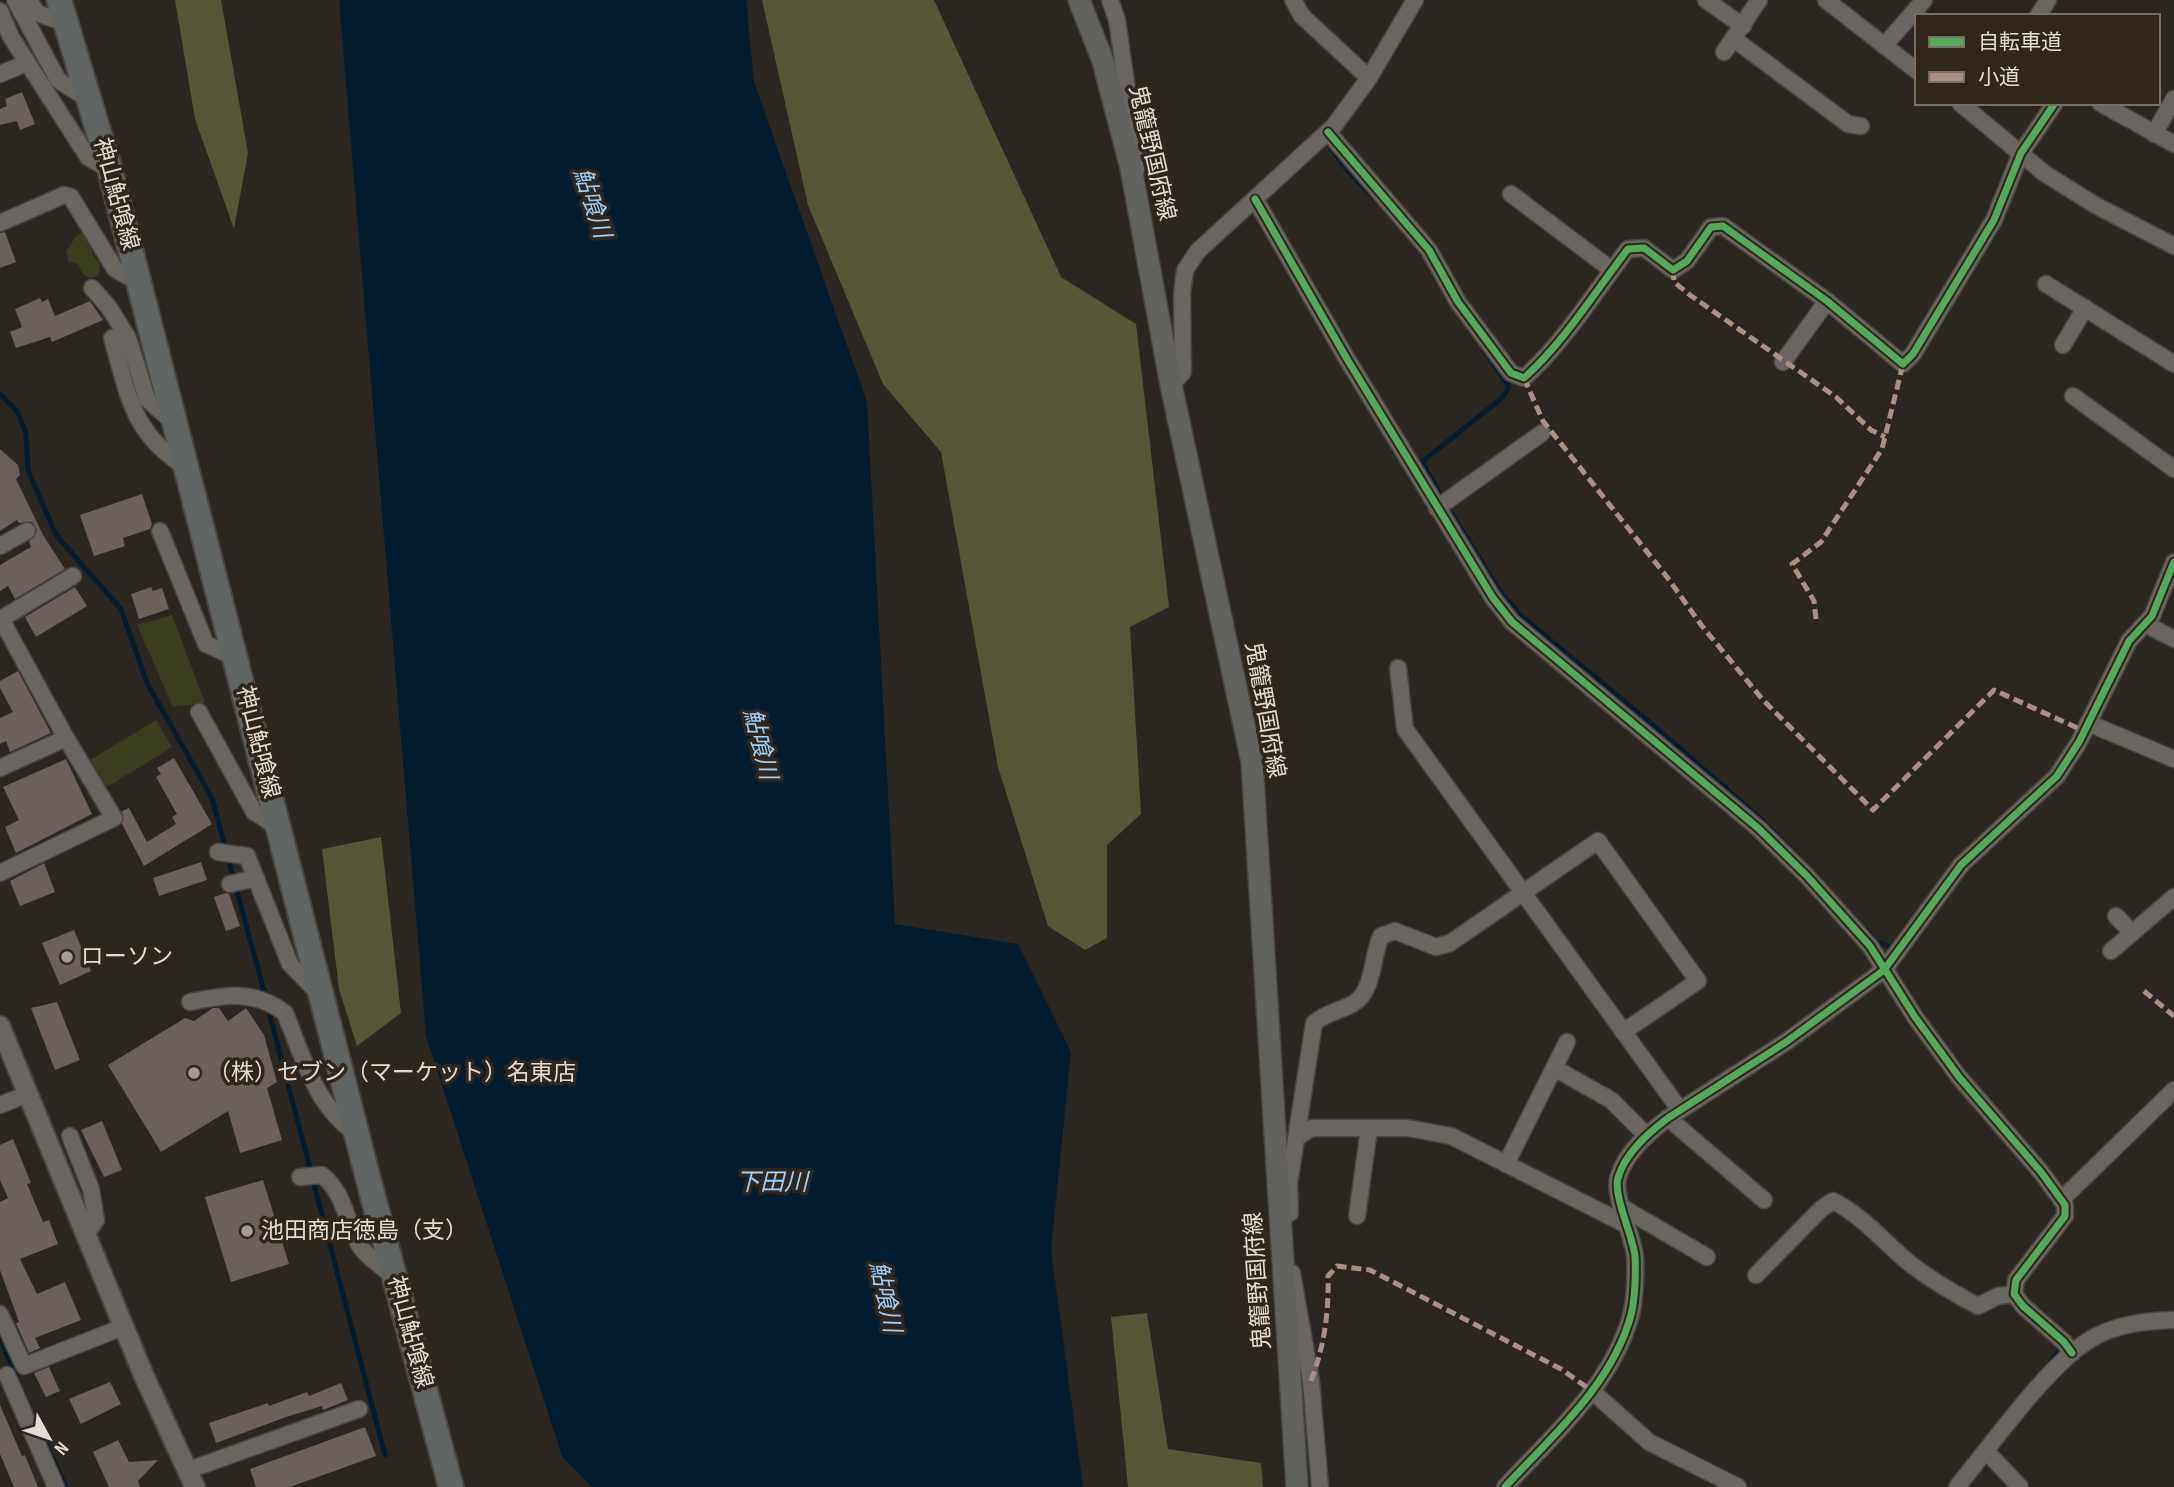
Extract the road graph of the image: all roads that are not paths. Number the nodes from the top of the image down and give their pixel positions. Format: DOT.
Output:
graph roads {
  1 [pos="15,0"];
  2 [pos="29,0"];
  3 [pos="59,0"];
  4 [pos="1079,0"];
  5 [pos="1110,0"];
  6 [pos="1293,0"];
  7 [pos="1415,0"];
  8 [pos="1706,0"];
  9 [pos="1759,0"];
  10 [pos="1826,0"];
  11 [pos="1924,0"];
  12 [pos="0,11"];
  13 [pos="68,24"];
  14 [pos="1734,39"];
  15 [pos="1884,46"];
  16 [pos="27,64"];
  17 [pos="1915,69"];
  18 [pos="0,74"];
  19 [pos="1369,78"];
  20 [pos="2174,99"];
  21 [pos="90,100"];
  22 [pos="2054,105"];
  23 [pos="2109,105"];
  24 [pos="1979,109"];
  25 [pos="1861,126"];
  26 [pos="1328,132"];
  27 [pos="2154,134"];
  28 [pos="2174,145"];
  29 [pos="2021,153"];
  30 [pos="110,170"];
  31 [pos="1132,176"];
  32 [pos="1511,194"];
  33 [pos="1255,199"];
  34 [pos="0,223"];
  35 [pos="2174,246"];
  36 [pos="1612,270"];
  37 [pos="140,284"];
  38 [pos="2046,284"];
  39 [pos="92,288"];
  40 [pos="1827,301"];
  41 [pos="2085,308"];
  42 [pos="113,338"];
  43 [pos="2063,345"];
  44 [pos="1783,362"];
  45 [pos="2174,364"];
  46 [pos="1171,385"];
  47 [pos="2073,396"];
  48 [pos="176,424"];
  49 [pos="1542,433"];
  50 [pos="187,468"];
  51 [pos="2174,469"];
  52 [pos="1437,508"];
  53 [pos="27,531"];
  54 [pos="160,531"];
  55 [pos="0,546"];
  56 [pos="2174,562"];
  57 [pos="73,576"];
  58 [pos="1,618"];
  59 [pos="2145,624"];
  60 [pos="2174,639"];
  61 [pos="234,657"];
  62 [pos="1398,667"];
  63 [pos="199,712"];
  64 [pos="2088,723"];
  65 [pos="66,738"];
  66 [pos="2174,759"];
  67 [pos="0,768"];
  68 [pos="280,828"];
  69 [pos="218,852"];
  70 [pos="0,873"];
  71 [pos="256,878"];
  72 [pos="230,884"];
  73 [pos="1524,894"];
  74 [pos="2174,897"];
  75 [pos="2116,916"];
  76 [pos="2132,933"];
  77 [pos="2111,951"];
  78 [pos="1884,971"];
  79 [pos="325,1000"];
  80 [pos="190,1002"];
  81 [pos="0,1026"];
  82 [pos="1623,1032"];
  83 [pos="1567,1042"];
  84 [pos="1554,1068"];
  85 [pos="2174,1090"];
  86 [pos="28,1094"];
  87 [pos="0,1105"];
  88 [pos="1674,1114"];
  89 [pos="1369,1129"];
  90 [pos="358,1135"];
  91 [pos="71,1136"];
  92 [pos="1647,1136"];
  93 [pos="1297,1137"];
  94 [pos="1506,1164"];
  95 [pos="300,1177"];
  96 [pos="1764,1200"];
  97 [pos="2061,1200"];
  98 [pos="1623,1208"];
  99 [pos="1357,1216"];
  100 [pos="1627,1225"];
  101 [pos="85,1236"];
  102 [pos="1282,1239"];
  103 [pos="1707,1257"];
  104 [pos="1756,1275"];
  105 [pos="397,1280"];
  106 [pos="2014,1294"];
  107 [pos="0,1314"];
  108 [pos="2174,1320"];
  109 [pos="123,1327"];
  110 [pos="2072,1353"];
  111 [pos="24,1366"];
  112 [pos="3,1375"];
  113 [pos="1592,1391"];
  114 [pos="359,1409"];
  115 [pos="1986,1451"];
  116 [pos="190,1479"];
  117 [pos="56,1487"];
  118 [pos="451,1487"];
  119 [pos="1297,1487"];
  120 [pos="1320,1487"];
  121 [pos="1505,1487"];
  122 [pos="1738,1487"];
  123 [pos="1956,1487"];
  124 [pos="2020,1487"];
  1 -- 21 [label="street"];
  2 -- 13 [label="street"];
  3 -- 13 [label="main road, 神山鮎喰線"];
  4 -- 31 [label="main road, 鬼籠野国府線"];
  5 -- 31 [label="street"];
  6 -- 19 [label="street"];
  7 -- 19 [label="street"];
  8 -- 14 [label="street"];
  9 -- 14 [label="street"];
  10 -- 15 [label="street"];
  11 -- 15 [label="street"];
  12 -- 16 [label="street"];
  13 -- 21 [label="main road, 神山鮎喰線"];
  14 -- 25 [label="street"];
  15 -- 17 [label="street"];
  16 -- 18 [label="street"];
  16 -- 30 [label="street"];
  19 -- 26 [label="street"];
  20 -- 27 [label="street"];
  21 -- 30 [label="main road, 神山鮎喰線"];
  22 -- 29 [label="street"];
  23 -- 27 [label="street"];
  24 -- 29 [label="street"];
  26 -- 33 [label="street"];
  26 -- 36 [label="street"];
  27 -- 28 [label="street"];
  29 -- 35 [label="street"];
  29 -- 40 [label="street"];
  30 -- 37 [label="main road, 神山鮎喰線"];
  31 -- 46 [label="main road, 鬼籠野国府線"];
  32 -- 36 [label="street"];
  33 -- 46 [label="street"];
  33 -- 52 [label="street"];
  34 -- 37 [label="street"];
  36 -- 40 [label="street"];
  37 -- 48 [label="main road, 神山鮎喰線"];
  38 -- 41 [label="street"];
  39 -- 48 [label="street"];
  40 -- 44 [label="street"];
  41 -- 43 [label="street"];
  41 -- 45 [label="street"];
  42 -- 50 [label="street"];
  46 -- 102 [label="main road, 鬼籠野国府線"];
  47 -- 51 [label="street"];
  48 -- 50 [label="main road, 神山鮎喰線"];
  49 -- 52 [label="street"];
  50 -- 61 [label="main road, 神山鮎喰線"];
  52 -- 78 [label="street"];
  53 -- 55 [label="street"];
  54 -- 61 [label="street"];
  56 -- 59 [label="street"];
  57 -- 58 [label="street"];
  58 -- 65 [label="street"];
  59 -- 60 [label="street"];
  59 -- 64 [label="street"];
  61 -- 68 [label="main road, 神山鮎喰線"];
  62 -- 73 [label="street"];
  63 -- 68 [label="street"];
  64 -- 66 [label="street"];
  64 -- 78 [label="street"];
  65 -- 67 [label="street"];
  65 -- 70 [label="street"];
  68 -- 79 [label="main road, 神山鮎喰線"];
  69 -- 71 [label="street"];
  71 -- 72 [label="street"];
  71 -- 79 [label="street"];
  73 -- 82 [label="street"];
  73 -- 82 [label="street"];
  73 -- 93 [label="street"];
  74 -- 76 [label="street"];
  75 -- 76 [label="street"];
  76 -- 77 [label="street"];
  78 -- 88 [label="street"];
  78 -- 97 [label="street"];
  79 -- 90 [label="main road, 神山鮎喰線"];
  80 -- 90 [label="street"];
  81 -- 86 [label="street"];
  82 -- 88 [label="street"];
  83 -- 84 [label="street"];
  84 -- 92 [label="street"];
  84 -- 94 [label="street"];
  85 -- 97 [label="street"];
  86 -- 87 [label="street"];
  86 -- 101 [label="street"];
  88 -- 92 [label="street"];
  88 -- 96 [label="street"];
  89 -- 93 [label="street"];
  89 -- 94 [label="street"];
  89 -- 99 [label="street"];
  90 -- 105 [label="main road, 神山鮎喰線"];
  91 -- 101 [label="street"];
  92 -- 98 [label="street"];
  93 -- 102 [label="street"];
  94 -- 100 [label="street"];
  95 -- 105 [label="street"];
  97 -- 106 [label="street"];
  98 -- 100 [label="street"];
  98 -- 103 [label="street"];
  100 -- 113 [label="street"];
  101 -- 109 [label="street"];
  102 -- 119 [label="main road, 鬼籠野国府線"];
  102 -- 120 [label="street"];
  104 -- 106 [label="street"];
  105 -- 118 [label="main road, 神山鮎喰線"];
  106 -- 110 [label="street"];
  107 -- 111 [label="street"];
  108 -- 110 [label="street"];
  109 -- 111 [label="street"];
  109 -- 116 [label="street"];
  110 -- 115 [label="street"];
  111 -- 112 [label="street"];
  112 -- 117 [label="street"];
  113 -- 121 [label="street"];
  113 -- 122 [label="street"];
  114 -- 116 [label="street"];
  115 -- 123 [label="street"];
  115 -- 124 [label="street"];
}
